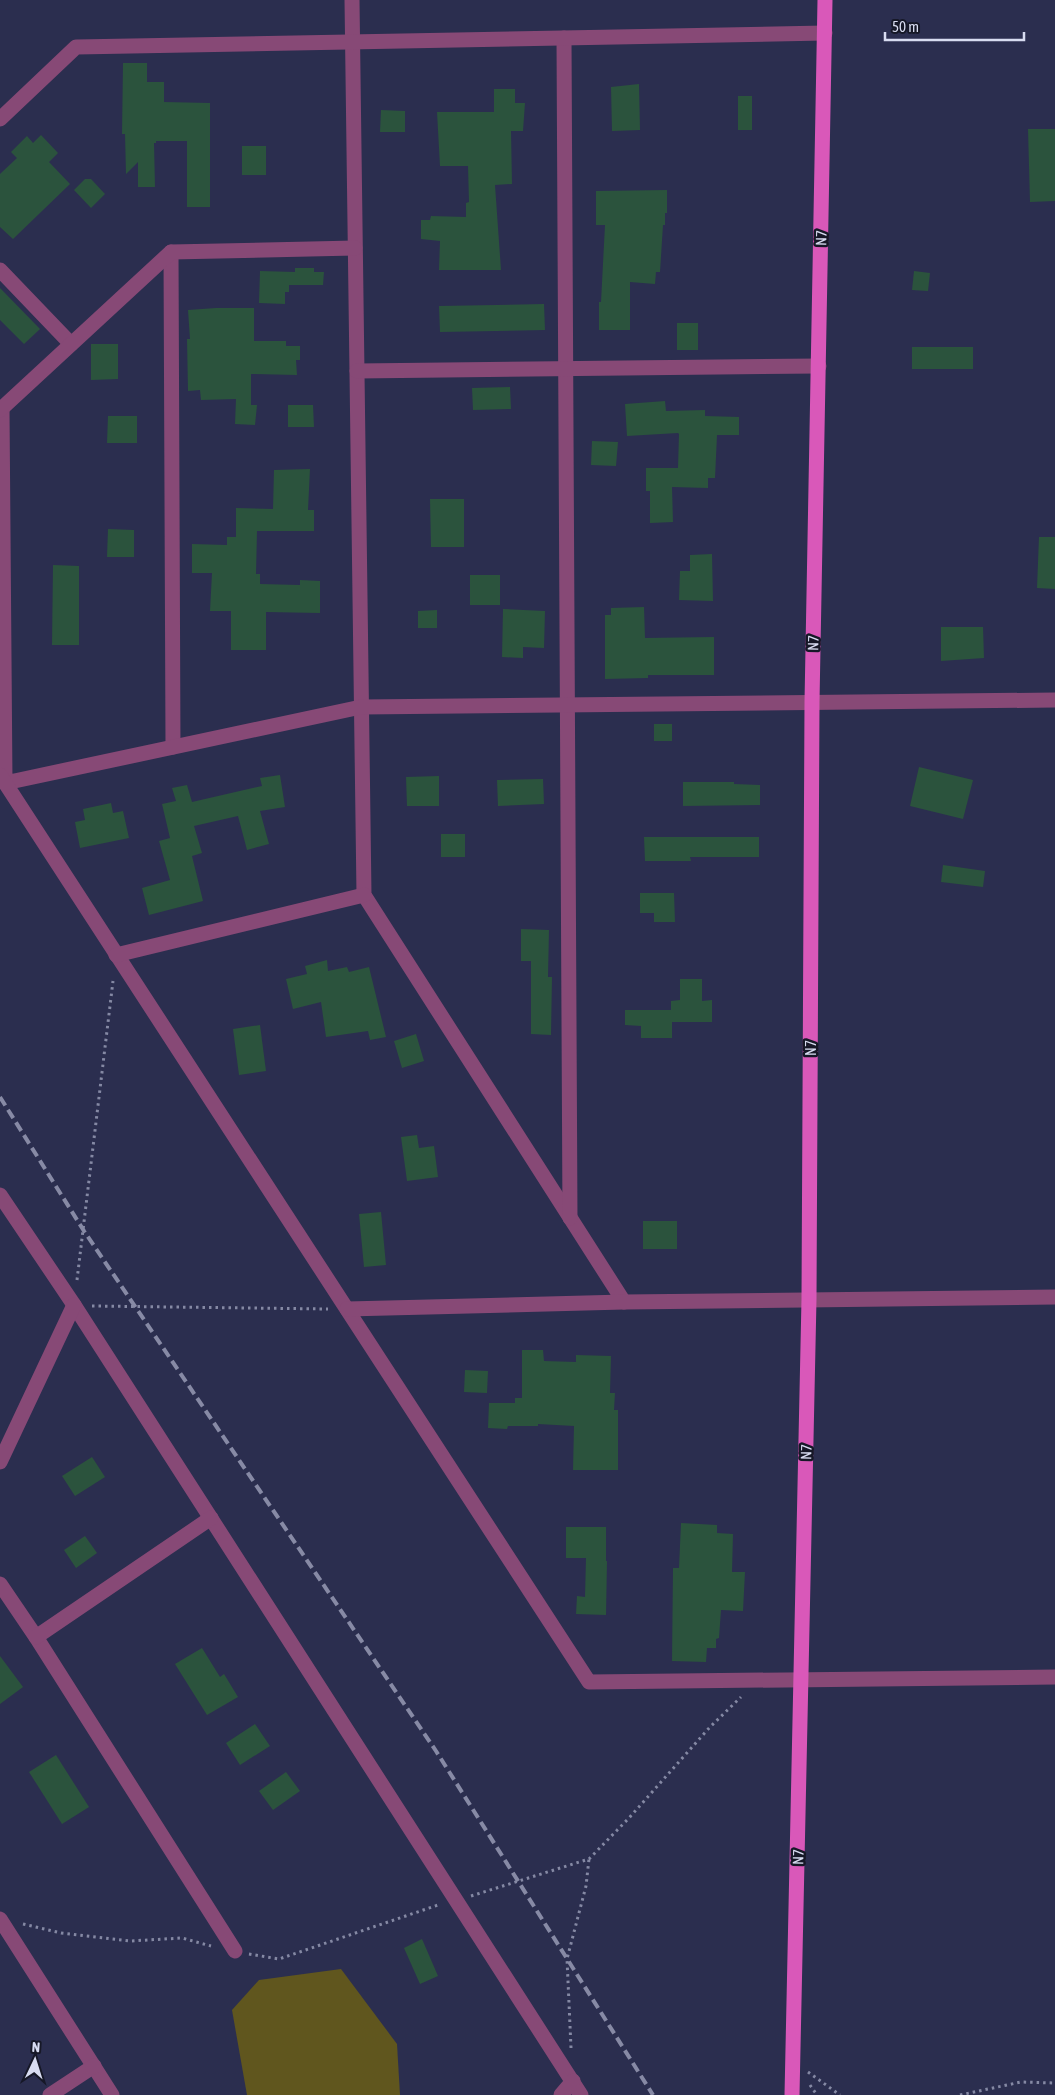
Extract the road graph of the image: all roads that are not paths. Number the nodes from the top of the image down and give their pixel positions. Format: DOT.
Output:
graph roads {
  1 [pos="352,0"];
  2 [pos="824,0"];
  3 [pos="825,32"];
  4 [pos="564,38"];
  5 [pos="352,42"];
  6 [pos="0,119"];
  7 [pos="355,248"];
  8 [pos="171,252"];
  9 [pos="0,270"];
  10 [pos="71,344"];
  11 [pos="819,366"];
  12 [pos="566,369"];
  13 [pos="357,371"];
  14 [pos="1,409"];
  15 [pos="1055,700"];
  16 [pos="812,702"];
  17 [pos="568,704"];
  18 [pos="361,707"];
  19 [pos="173,747"];
  20 [pos="2,779"];
  21 [pos="364,895"];
  22 [pos="116,955"];
  23 [pos="0,1196"];
  24 [pos="570,1218"];
  25 [pos="1055,1297"];
  26 [pos="809,1300"];
  27 [pos="624,1302"];
  28 [pos="74,1305"];
  29 [pos="347,1309"];
  30 [pos="0,1462"];
  31 [pos="211,1518"];
  32 [pos="0,1584"];
  33 [pos="36,1637"];
  34 [pos="1055,1677"];
  35 [pos="802,1680"];
  36 [pos="0,1919"];
  37 [pos="235,1951"];
  38 [pos="94,2066"];
  39 [pos="573,2081"];
  40 [pos="50,2095"];
  41 [pos="112,2095"];
  42 [pos="561,2095"];
  43 [pos="581,2095"];
  44 [pos="792,2095"];
  1 -- 5 [label="street"];
  2 -- 3 [label="main road, N7"];
  3 -- 4 [label="street"];
  3 -- 11 [label="main road, N7"];
  4 -- 5 [label="street"];
  4 -- 12 [label="street"];
  5 -- 6 [label="street"];
  5 -- 7 [label="street"];
  7 -- 8 [label="street"];
  7 -- 13 [label="street"];
  8 -- 10 [label="street"];
  8 -- 19 [label="street"];
  9 -- 10 [label="street"];
  10 -- 14 [label="street"];
  11 -- 12 [label="street"];
  11 -- 16 [label="main road, N7"];
  12 -- 13 [label="street"];
  12 -- 17 [label="street"];
  13 -- 18 [label="street"];
  14 -- 20 [label="street"];
  15 -- 16 [label="street"];
  16 -- 17 [label="street"];
  16 -- 26 [label="main road, N7"];
  17 -- 18 [label="street"];
  17 -- 24 [label="street"];
  18 -- 19 [label="street"];
  18 -- 21 [label="street"];
  19 -- 20 [label="street"];
  20 -- 22 [label="street"];
  21 -- 22 [label="street"];
  21 -- 24 [label="street"];
  22 -- 29 [label="street"];
  23 -- 28 [label="street"];
  24 -- 27 [label="street"];
  25 -- 26 [label="street"];
  26 -- 27 [label="street"];
  26 -- 35 [label="main road, N7"];
  27 -- 29 [label="street"];
  28 -- 30 [label="street"];
  28 -- 31 [label="street"];
  29 -- 35 [label="street"];
  31 -- 33 [label="street"];
  31 -- 39 [label="street"];
  32 -- 33 [label="street"];
  33 -- 37 [label="street"];
  34 -- 35 [label="street"];
  35 -- 44 [label="main road, N7"];
  36 -- 38 [label="street"];
  38 -- 40 [label="street"];
  38 -- 41 [label="street"];
  39 -- 42 [label="street"];
  39 -- 43 [label="street"];
}
